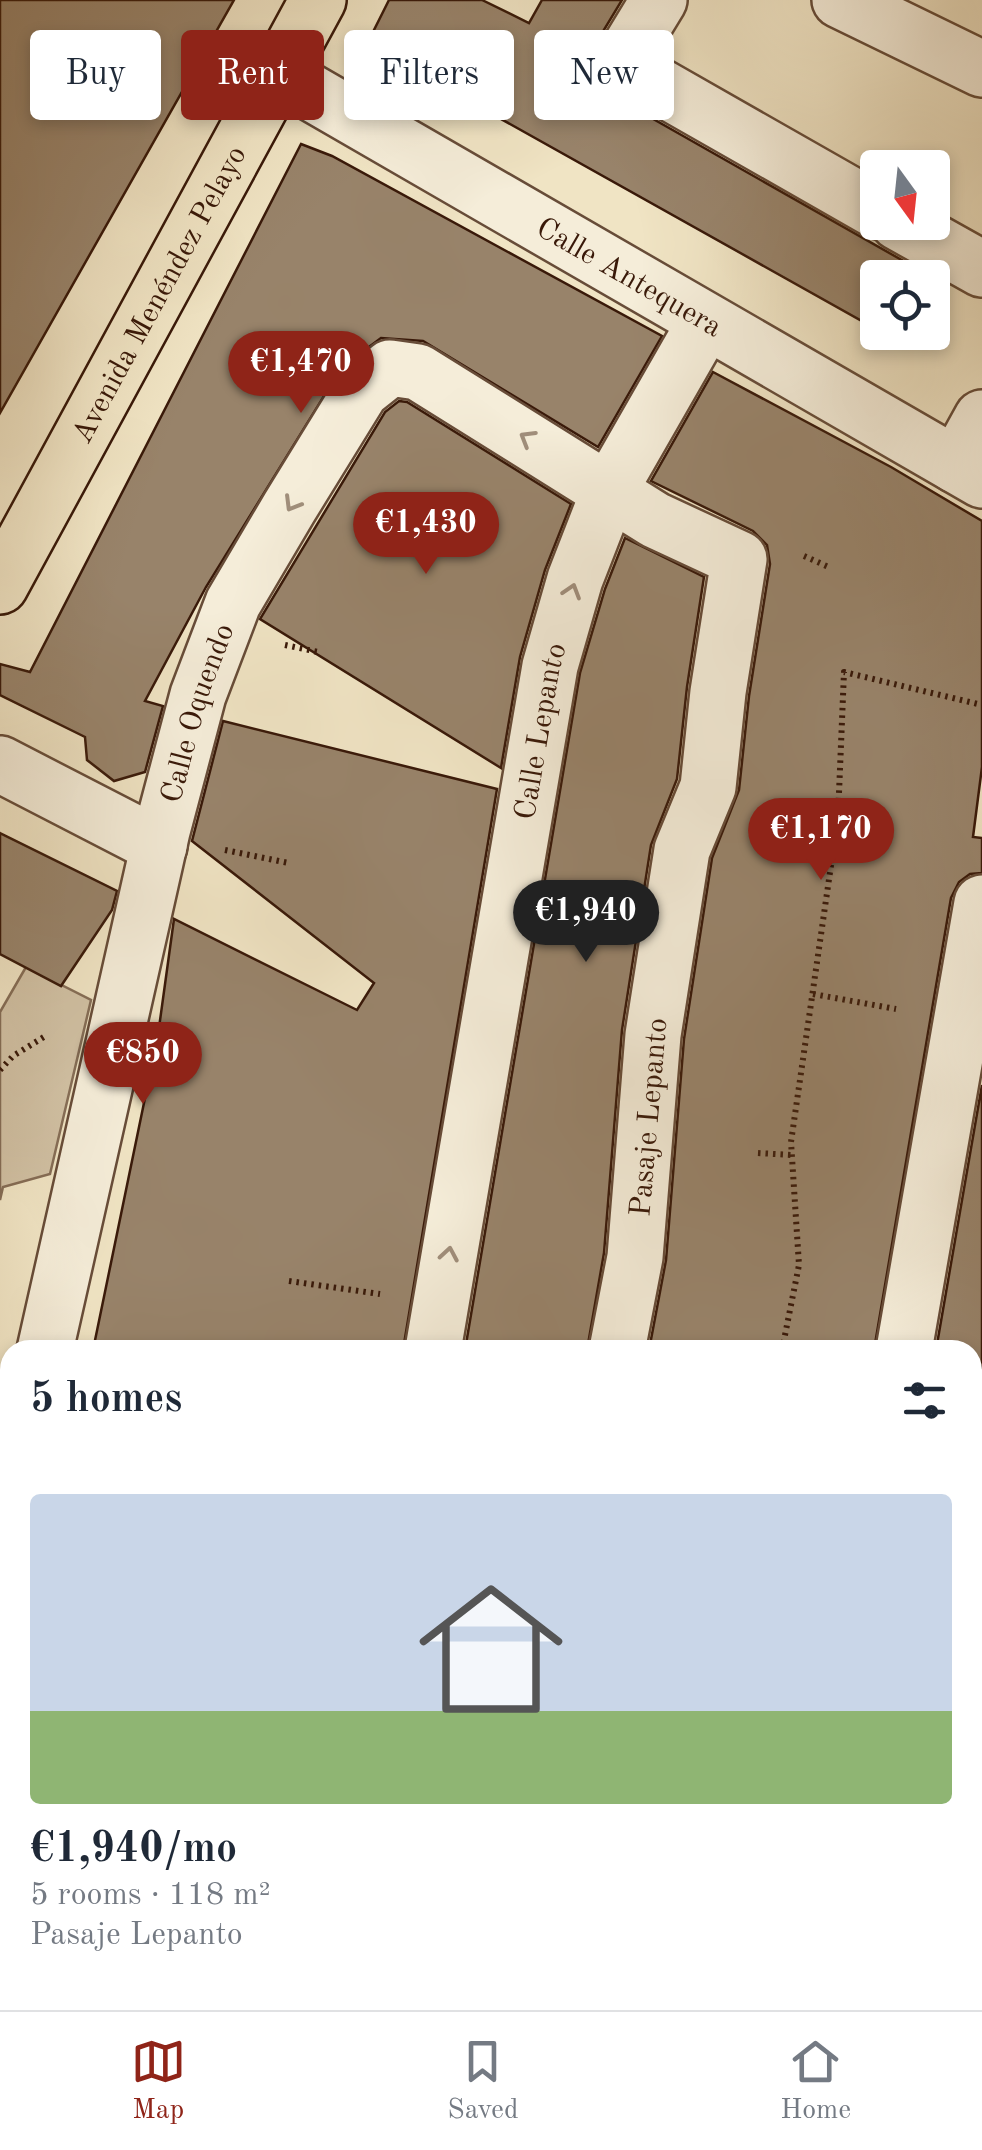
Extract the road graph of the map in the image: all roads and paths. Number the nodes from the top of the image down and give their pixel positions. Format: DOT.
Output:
graph roads {
  1 [pos="318,0"];
  2 [pos="659,0"];
  3 [pos="840,0"];
  4 [pos="302,30"];
  5 [pos="982,69"];
  6 [pos="324,100"];
  7 [pos="254,120"];
  8 [pos="860,201"];
  9 [pos="930,240"];
  10 [pos="982,269"];
  11 [pos="706,323"];
  12 [pos="982,418"];
  13 [pos="969,472"];
  14 [pos="610,489"];
  15 [pos="0,586"];
  16 [pos="982,705"];
  17 [pos="0,764"];
  18 [pos="159,846"];
  19 [pos="982,903"];
  20 [pos="813,994"];
  21 [pos="962,1020"];
  22 [pos="758,1153"];
  23 [pos="792,1155"];
  24 [pos="289,1281"];
  25 [pos="437,1326"];
  26 [pos="46,1340"];
  27 [pos="619,1340"];
  28 [pos="784,1340"];
  29 [pos="906,1340"];
  1 -- 4 [label="main road, Avenida Menéndez Pelayo"];
  2 -- 8 [label="street"];
  3 -- 5 [label="street"];
  6 -- 11 [label="street, Calle Antequera"];
  7 -- 15 [label="main road, Avenida Menéndez Pelayo"];
  9 -- 10 [label="street"];
  11 -- 13 [label="street, Calle Antequera"];
  11 -- 14 [label="street, Calle Lepanto"];
  12 -- 13 [label="street"];
  14 -- 18 [label="street, Calle Oquendo, one-way"];
  25 -- 14 [label="street, Calle Lepanto, one-way"];
  14 -- 27 [label="street, Pasaje Lepanto"];
  16 -- 20 [label="path"];
  17 -- 18 [label="street"];
  18 -- 26 [label="street, Calle Oquendo"];
  19 -- 21 [label="street"];
  20 -- 21 [label="path"];
  20 -- 23 [label="path"];
  21 -- 29 [label="street"];
  22 -- 23 [label="path"];
  23 -- 28 [label="path"];
  24 -- 25 [label="path"];
}
